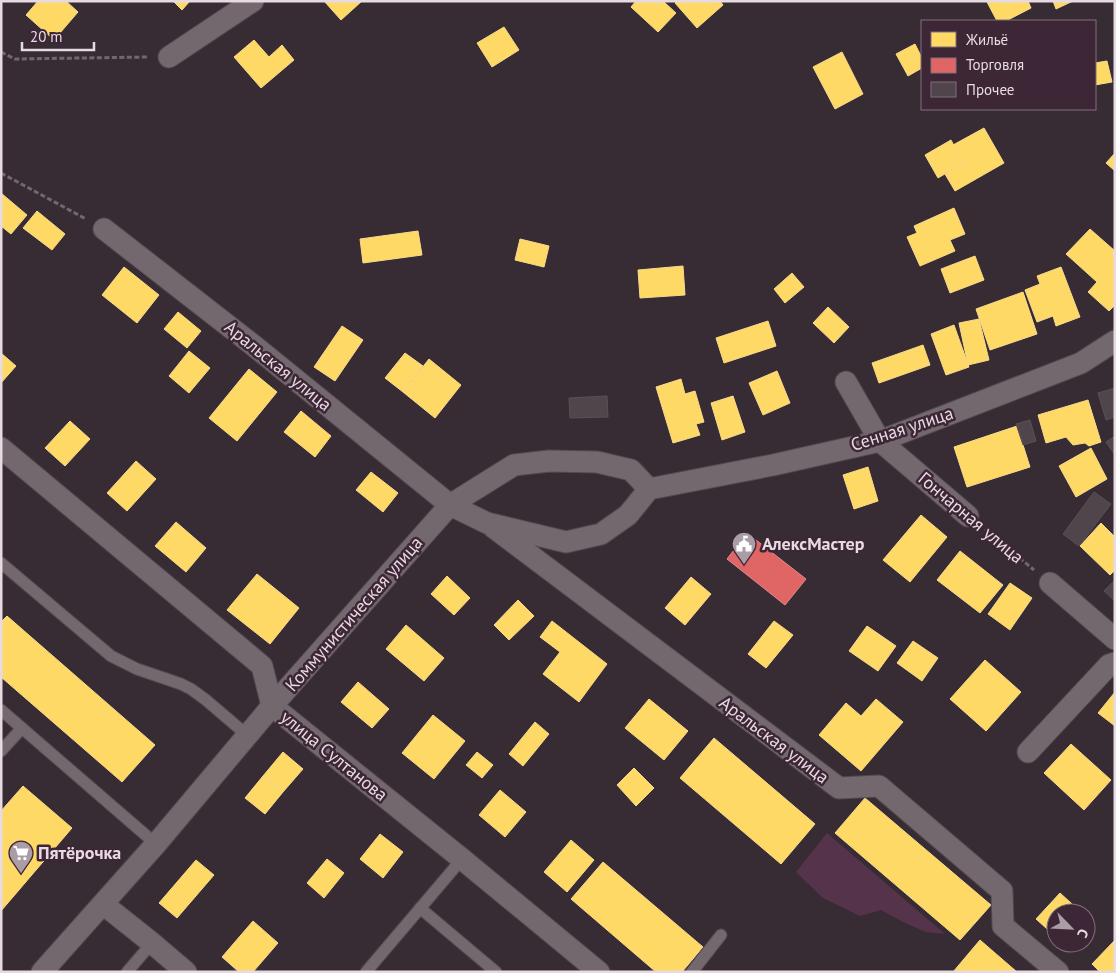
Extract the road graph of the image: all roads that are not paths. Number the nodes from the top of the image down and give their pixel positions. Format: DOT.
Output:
graph roads {
  1 [pos="253,1"];
  2 [pos="169,57"];
  3 [pos="104,229"];
  4 [pos="1115,341"];
  5 [pos="846,382"];
  6 [pos="880,440"];
  7 [pos="1,448"];
  8 [pos="649,489"];
  9 [pos="450,505"];
  10 [pos="968,516"];
  11 [pos="487,522"];
  12 [pos="1,563"];
  13 [pos="1050,583"];
  14 [pos="1115,639"];
  15 [pos="1115,663"];
  16 [pos="272,706"];
  17 [pos="1,710"];
  18 [pos="22,728"];
  19 [pos="247,735"];
  20 [pos="1,751"];
  21 [pos="1028,752"];
  22 [pos="156,844"];
  23 [pos="462,859"];
  24 [pos="103,904"];
  25 [pos="420,908"];
  26 [pos="721,935"];
  27 [pos="152,943"];
  28 [pos="42,972"];
  29 [pos="127,972"];
  30 [pos="186,972"];
  31 [pos="366,972"];
  32 [pos="496,972"];
  33 [pos="599,972"];
  34 [pos="692,972"];
  35 [pos="1058,972"];
  1 -- 2 [label="street"];
  3 -- 9 [label="street, Аральская улица"];
  4 -- 6 [label="street, Сенная улица"];
  5 -- 6 [label="street, Гончарная улица"];
  6 -- 8 [label="street, Сенная улица"];
  6 -- 10 [label="street, Гончарная улица"];
  7 -- 16 [label="street, улица Султанова"];
  8 -- 9 [label="street"];
  8 -- 11 [label="street"];
  9 -- 11 [label="street"];
  9 -- 16 [label="street, Коммунистическая улица"];
  11 -- 35 [label="street, Аральская улица"];
  12 -- 19 [label="lane"];
  13 -- 14 [label="street"];
  15 -- 21 [label="street"];
  16 -- 19 [label="street, Коммунистическая улица"];
  16 -- 23 [label="street, улица Султанова"];
  17 -- 18 [label="lane"];
  18 -- 20 [label="lane"];
  18 -- 22 [label="lane"];
  19 -- 22 [label="street, Коммунистическая улица"];
  22 -- 24 [label="street, Коммунистическая улица"];
  23 -- 25 [label="lane"];
  23 -- 33 [label="street, улица Султанова"];
  24 -- 27 [label="street"];
  24 -- 28 [label="street, Коммунистическая улица"];
  25 -- 31 [label="lane"];
  25 -- 32 [label="lane"];
  26 -- 34 [label="lane"];
  27 -- 29 [label="lane"];
  27 -- 30 [label="street"];
}
